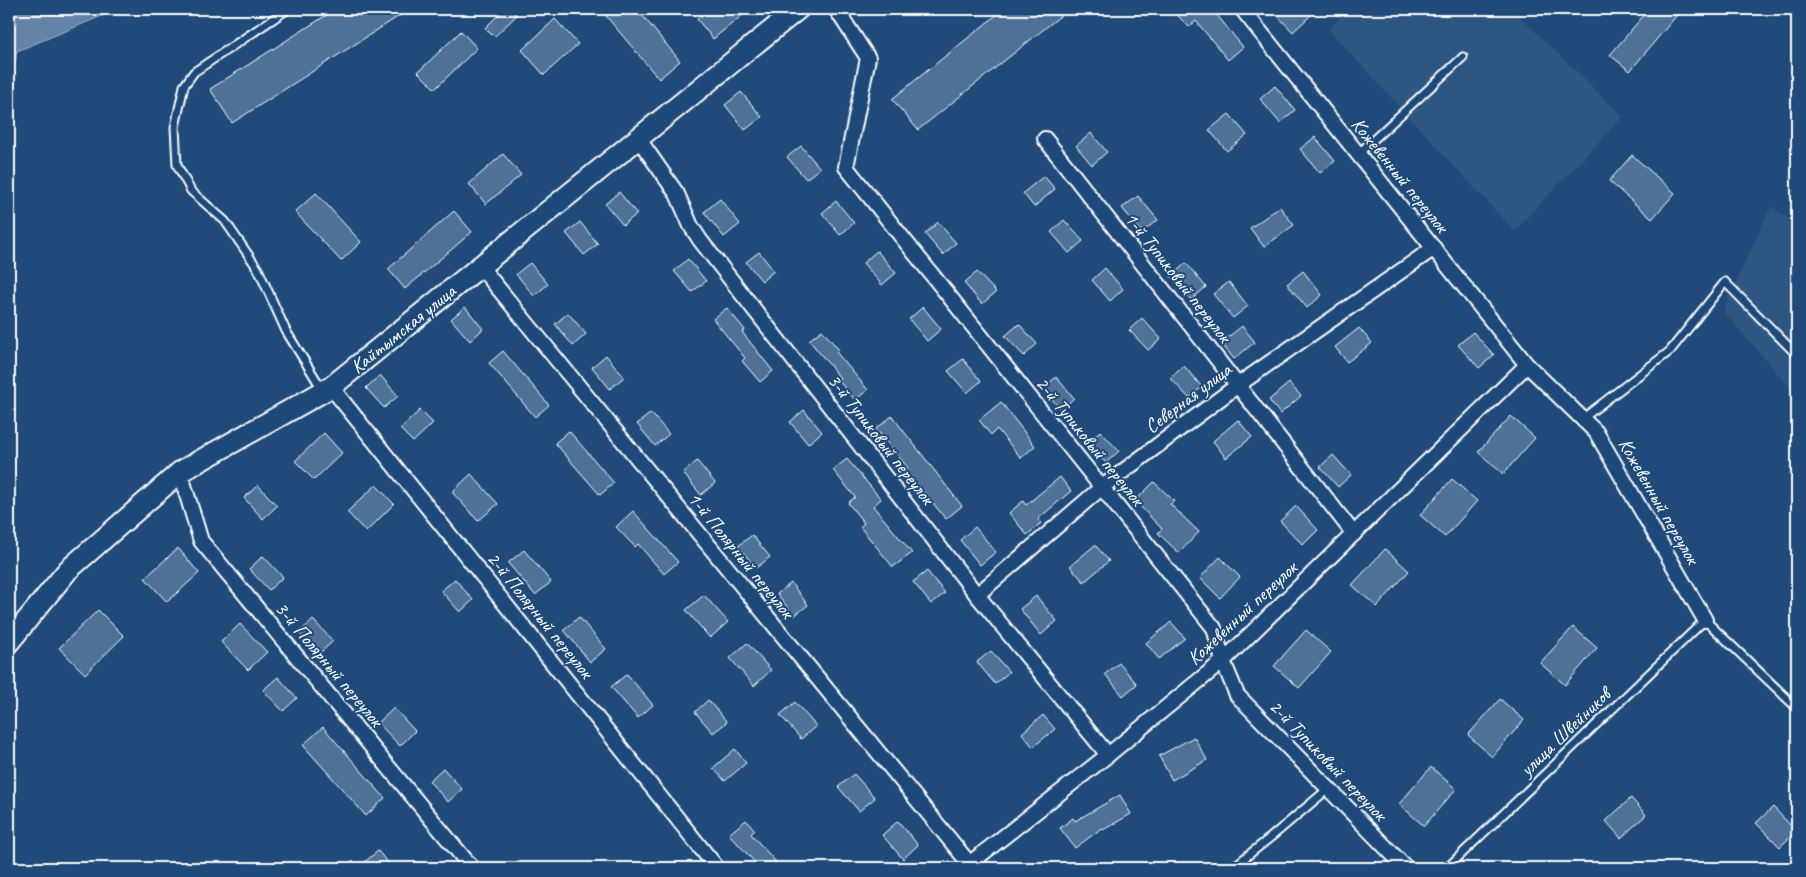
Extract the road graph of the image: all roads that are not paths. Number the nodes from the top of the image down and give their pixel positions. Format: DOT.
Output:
graph roads {
  1 [pos="288,9"];
  2 [pos="798,9"];
  3 [pos="836,9"];
  4 [pos="1242,9"];
  5 [pos="1462,57"];
  6 [pos="638,138"];
  7 [pos="1045,139"];
  8 [pos="1358,154"];
  9 [pos="1434,248"];
  10 [pos="480,266"];
  11 [pos="1797,355"];
  12 [pos="1527,366"];
  13 [pos="1238,385"];
  14 [pos="327,389"];
  15 [pos="1582,419"];
  16 [pos="180,472"];
  17 [pos="1101,488"];
  18 [pos="1354,534"];
  19 [pos="977,595"];
  20 [pos="1705,620"];
  21 [pos="9,642"];
  22 [pos="1223,661"];
  23 [pos="1797,708"];
  24 [pos="1108,755"];
  25 [pos="1328,789"];
  26 [pos="969,867"];
  27 [pos="472,868"];
  28 [pos="717,868"];
  29 [pos="1232,868"];
  30 [pos="1406,868"];
  31 [pos="1447,868"];
  1 -- 14 [label="lane"];
  2 -- 6 [label="street, Кайтымская улица"];
  3 -- 17 [label="street, 2-й Тупиковый переулок"];
  4 -- 8 [label="street, Кожевенный переулок"];
  5 -- 8 [label="lane"];
  6 -- 10 [label="street, Кайтымская улица"];
  6 -- 19 [label="street, 3-й Тупиковый переулок"];
  7 -- 13 [label="street, 1-й Тупиковый переулок"];
  8 -- 9 [label="street, Кожевенный переулок"];
  9 -- 12 [label="street, Кожевенный переулок"];
  9 -- 13 [label="street, Северная улица"];
  10 -- 14 [label="street, Кайтымская улица"];
  10 -- 26 [label="street, 1-й Полярный переулок"];
  11 -- 15 [label="lane"];
  12 -- 15 [label="street, Кожевенный переулок"];
  12 -- 18 [label="street, Кожевенный переулок"];
  13 -- 17 [label="street, Северная улица"];
  13 -- 18 [label="street, 1-й Тупиковый переулок"];
  14 -- 16 [label="street, Кайтымская улица"];
  14 -- 28 [label="street, 2-й Полярный переулок"];
  15 -- 20 [label="street, Кожевенный переулок"];
  16 -- 21 [label="street, Кайтымская улица"];
  16 -- 27 [label="street, 3-й Полярный переулок"];
  17 -- 19 [label="street, Северная улица"];
  17 -- 22 [label="street, 2-й Тупиковый переулок"];
  18 -- 22 [label="street, Кожевенный переулок"];
  19 -- 24 [label="street, 3-й Тупиковый переулок"];
  20 -- 23 [label="lane"];
  20 -- 31 [label="lane, улица Швейников"];
  22 -- 24 [label="street, Кожевенный переулок"];
  22 -- 25 [label="street, 2-й Тупиковый переулок"];
  24 -- 26 [label="street, Кожевенный переулок"];
  25 -- 29 [label="lane"];
  25 -- 30 [label="street, 2-й Тупиковый переулок"];
}
